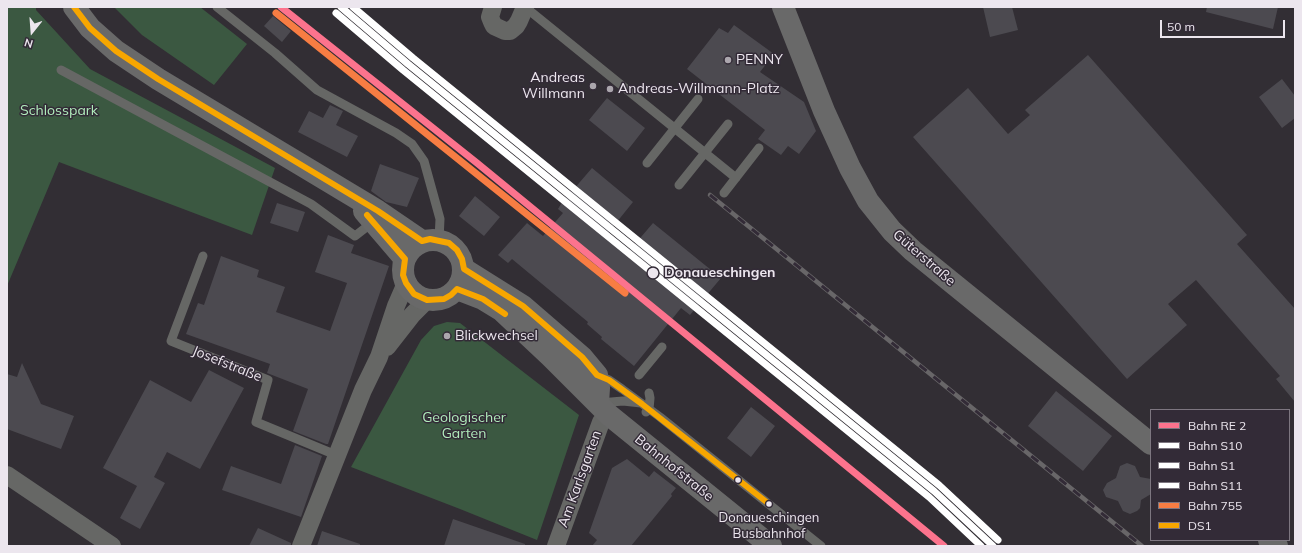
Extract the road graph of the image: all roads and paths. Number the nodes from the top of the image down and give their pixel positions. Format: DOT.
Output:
graph roads {
  1 [pos="74,7"];
  2 [pos="217,7"];
  3 [pos="493,7"];
  4 [pos="525,7"];
  5 [pos="783,7"];
  6 [pos="61,70"];
  7 [pos="698,100"];
  8 [pos="728,124"];
  9 [pos="675,128"];
  10 [pos="759,148"];
  11 [pos="705,152"];
  12 [pos="647,163"];
  13 [pos="736,178"];
  14 [pos="679,185"];
  15 [pos="724,192"];
  16 [pos="348,194"];
  17 [pos="373,222"];
  18 [pos="431,241"];
  19 [pos="203,256"];
  20 [pos="405,259"];
  21 [pos="461,279"];
  22 [pos="406,283"];
  23 [pos="427,300"];
  24 [pos="662,347"];
  25 [pos="379,357"];
  26 [pos="597,375"];
  27 [pos="639,375"];
  28 [pos="649,393"];
  29 [pos="604,409"];
  30 [pos="645,409"];
  31 [pos="1150,443"];
  32 [pos="336,455"];
  33 [pos="7,475"];
  34 [pos="112,546"];
  35 [pos="301,546"];
  36 [pos="556,546"];
  37 [pos="771,546"];
  38 [pos="821,546"];
  1 -- 16 [label="main road"];
  2 -- 18 [label="lane"];
  3 -- 4 [label="street"];
  4 -- 9 [label="lane"];
  5 -- 31 [label="main road, Güterstraße"];
  6 -- 17 [label="lane"];
  7 -- 9 [label="lane"];
  8 -- 11 [label="lane"];
  9 -- 11 [label="lane"];
  9 -- 12 [label="lane"];
  10 -- 13 [label="lane"];
  11 -- 13 [label="lane"];
  11 -- 14 [label="lane"];
  13 -- 15 [label="lane"];
  16 -- 17 [label="main road"];
  16 -- 18 [label="main road"];
  17 -- 20 [label="main road"];
  18 -- 20 [label="main road"];
  18 -- 21 [label="main road"];
  19 -- 32 [label="lane, Josefstraße"];
  20 -- 22 [label="main road"];
  21 -- 23 [label="main road"];
  21 -- 26 [label="main road"];
  21 -- 29 [label="main road, Bahnhofstraße"];
  22 -- 23 [label="main road"];
  22 -- 25 [label="street"];
  23 -- 25 [label="street"];
  24 -- 27 [label="lane"];
  25 -- 32 [label="street"];
  26 -- 29 [label="main road"];
  26 -- 30 [label="lane"];
  28 -- 30 [label="lane"];
  29 -- 30 [label="lane"];
  29 -- 36 [label="street, Am Karlsgarten"];
  29 -- 37 [label="main road, Bahnhofstraße"];
  30 -- 38 [label="lane"];
  32 -- 35 [label="street"];
  33 -- 34 [label="street"];
}
